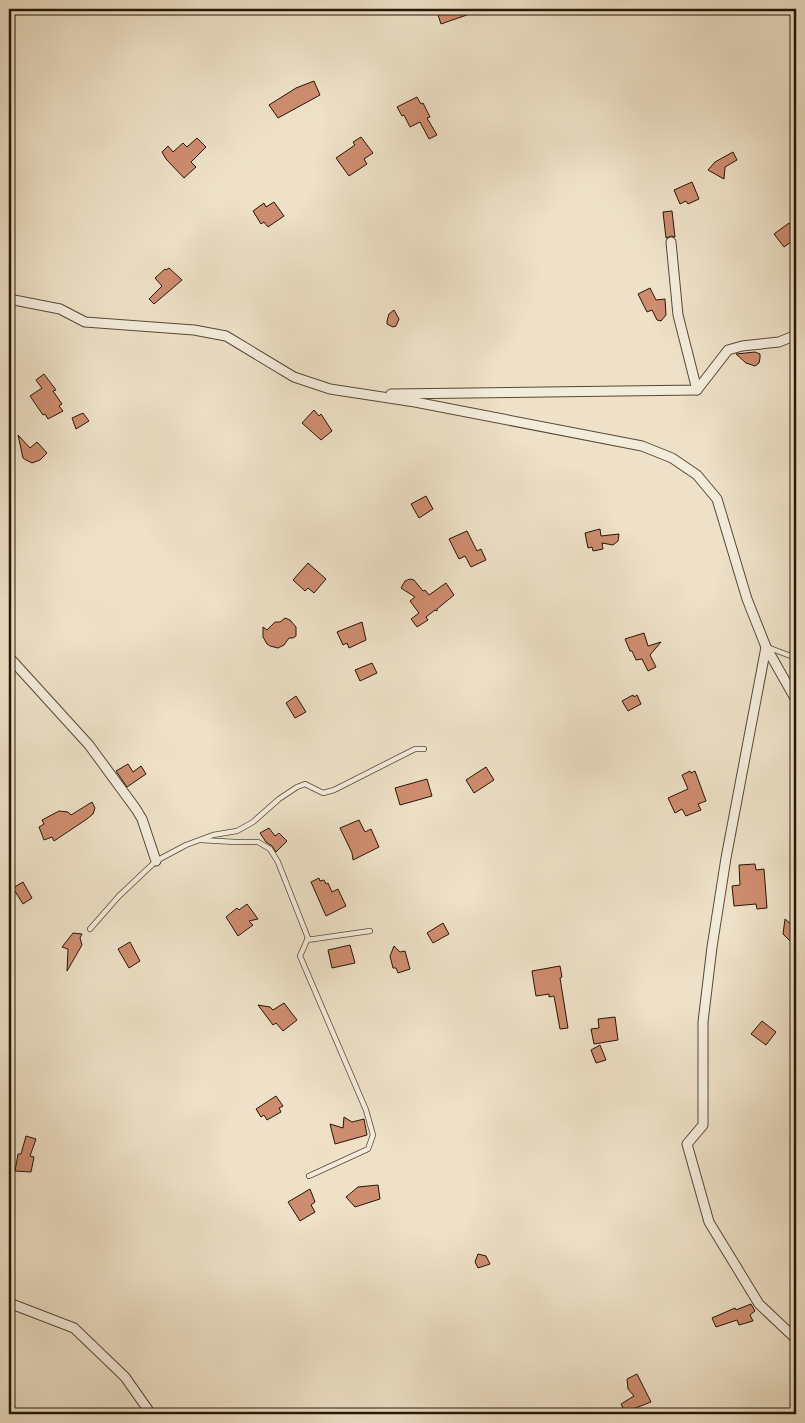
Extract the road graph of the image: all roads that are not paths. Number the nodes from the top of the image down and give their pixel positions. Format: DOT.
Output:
graph roads {
  1 [pos="671,242"];
  2 [pos="9,299"];
  3 [pos="796,335"];
  4 [pos="697,390"];
  5 [pos="366,395"];
  6 [pos="766,647"];
  7 [pos="9,657"];
  8 [pos="796,658"];
  9 [pos="796,700"];
  10 [pos="424,748"];
  11 [pos="201,840"];
  12 [pos="156,861"];
  13 [pos="90,929"];
  14 [pos="370,931"];
  15 [pos="307,940"];
  16 [pos="309,1176"];
  17 [pos="9,1303"];
  18 [pos="796,1339"];
  19 [pos="151,1414"];
  1 -- 4 [label="street"];
  2 -- 5 [label="street"];
  3 -- 4 [label="street"];
  4 -- 5 [label="street"];
  5 -- 6 [label="street"];
  6 -- 8 [label="lane"];
  6 -- 9 [label="street"];
  6 -- 18 [label="street"];
  7 -- 12 [label="street"];
  10 -- 11 [label="lane"];
  11 -- 12 [label="lane"];
  11 -- 15 [label="lane"];
  12 -- 13 [label="lane"];
  14 -- 15 [label="lane"];
  15 -- 16 [label="lane"];
  17 -- 19 [label="street"];
}
